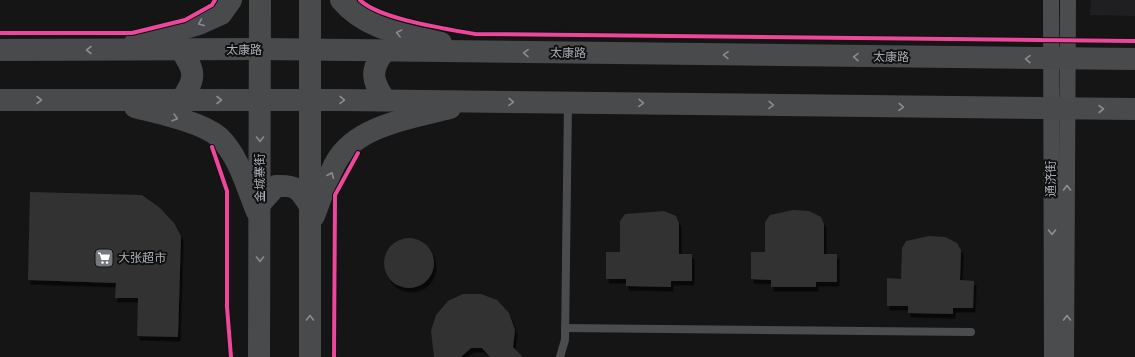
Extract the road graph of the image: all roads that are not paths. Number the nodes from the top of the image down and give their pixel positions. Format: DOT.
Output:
graph roads {
  1 [pos="231,0"];
  2 [pos="260,0"];
  3 [pos="310,0"];
  4 [pos="341,0"];
  5 [pos="1051,0"];
  6 [pos="1068,0"];
  7 [pos="260,49"];
  8 [pos="0,50"];
  9 [pos="110,50"];
  10 [pos="181,50"];
  11 [pos="310,50"];
  12 [pos="385,51"];
  13 [pos="477,52"];
  14 [pos="1059,59"];
  15 [pos="1135,59"];
  16 [pos="0,100"];
  17 [pos="110,100"];
  18 [pos="182,100"];
  19 [pos="261,100"];
  20 [pos="310,100"];
  21 [pos="385,100"];
  22 [pos="472,101"];
  23 [pos="568,102"];
  24 [pos="1059,109"];
  25 [pos="1135,109"];
  26 [pos="260,212"];
  27 [pos="310,215"];
  28 [pos="565,328"];
  29 [pos="970,332"];
  30 [pos="260,357"];
  31 [pos="310,357"];
  32 [pos="560,357"];
  33 [pos="1052,357"];
  34 [pos="1066,357"];
  1 -- 9 [label="main road, one-way"];
  2 -- 7 [label="main road, 金城寨街"];
  3 -- 11 [label="main road"];
  13 -- 4 [label="main road, one-way"];
  5 -- 14 [label="street, 通济街"];
  6 -- 14 [label="street, 通济街"];
  7 -- 10 [label="main road, 太康路"];
  7 -- 11 [label="main road, 太康路"];
  7 -- 19 [label="main road, 金城寨街"];
  9 -- 8 [label="main road, 太康路, one-way"];
  9 -- 10 [label="main road, 太康路"];
  10 -- 18 [label="main road"];
  11 -- 12 [label="main road, 太康路"];
  11 -- 20 [label="main road"];
  12 -- 13 [label="main road, 太康路"];
  12 -- 21 [label="main road"];
  14 -- 13 [label="main road, 太康路, one-way"];
  14 -- 15 [label="main road, 太康路"];
  14 -- 24 [label="street, 通济街"];
  16 -- 17 [label="main road, one-way"];
  17 -- 18 [label="main road"];
  17 -- 26 [label="main road, one-way"];
  18 -- 19 [label="main road, one-way"];
  19 -- 20 [label="main road"];
  19 -- 26 [label="main road, 金城寨街, one-way"];
  20 -- 21 [label="main road, one-way"];
  20 -- 27 [label="main road"];
  21 -- 22 [label="main road"];
  22 -- 23 [label="main road, one-way"];
  27 -- 22 [label="main road, one-way"];
  23 -- 24 [label="main road, one-way"];
  23 -- 28 [label="lane"];
  24 -- 25 [label="main road, one-way"];
  24 -- 33 [label="street, 通济街, one-way"];
  34 -- 24 [label="street, 通济街, one-way"];
  26 -- 27 [label="main road"];
  26 -- 30 [label="main road, 金城寨街, one-way"];
  31 -- 27 [label="main road, one-way"];
  28 -- 29 [label="lane"];
  28 -- 32 [label="lane"];
}
